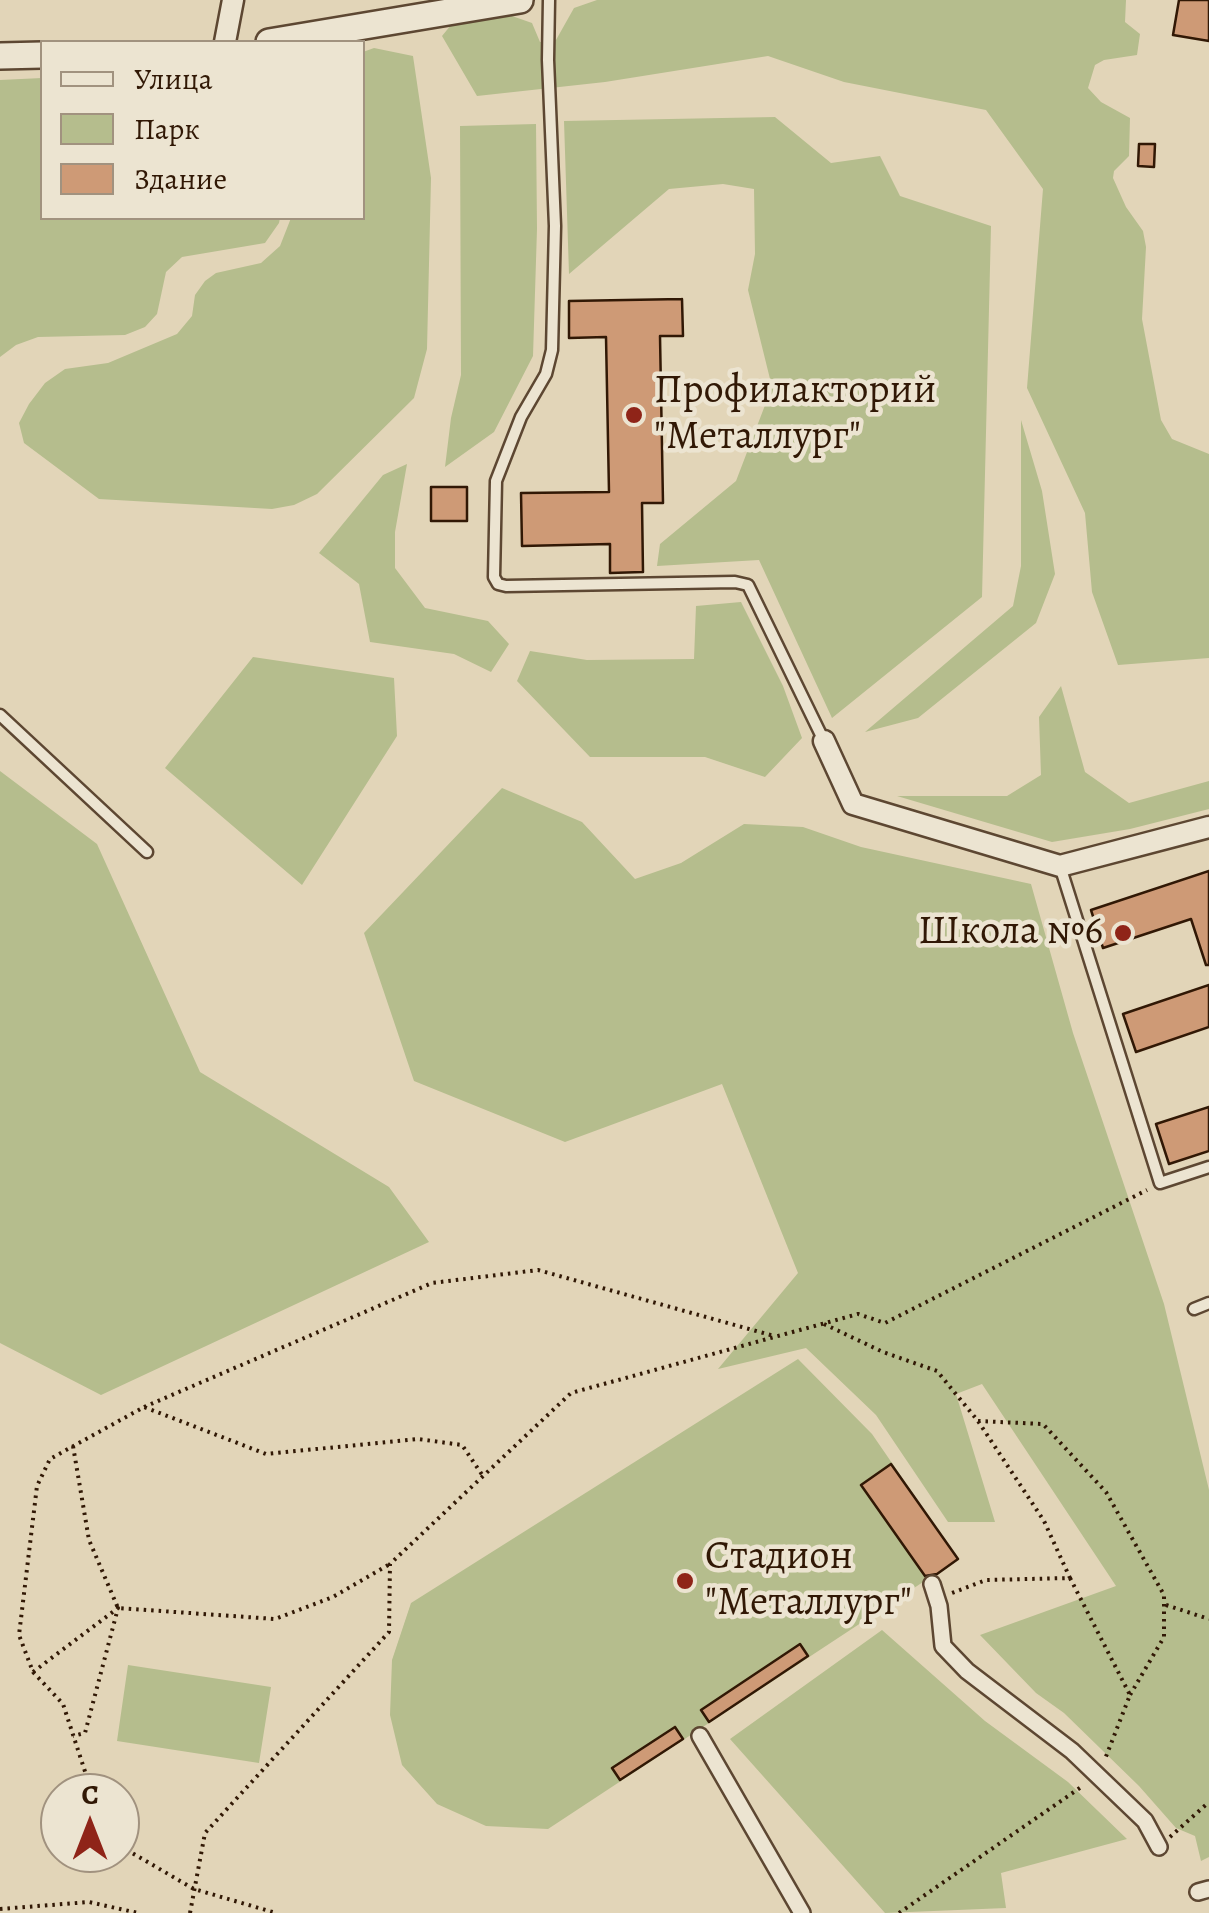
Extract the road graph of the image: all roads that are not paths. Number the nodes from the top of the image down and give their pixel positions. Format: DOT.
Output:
graph roads {
  1 [pos="233,0"];
  2 [pos="520,0"];
  3 [pos="549,0"];
  4 [pos="225,40"];
  5 [pos="281,40"];
  6 [pos="0,56"];
  7 [pos="40,56"];
  8 [pos="0,715"];
  9 [pos="824,741"];
  10 [pos="1209,827"];
  11 [pos="148,852"];
  12 [pos="1060,866"];
  13 [pos="1209,1167"];
  14 [pos="1209,1303"];
  15 [pos="1194,1309"];
  16 [pos="934,1592"];
  17 [pos="700,1736"];
  18 [pos="1159,1847"];
  19 [pos="802,1913"];
  1 -- 4 [label="street"];
  2 -- 5 [label="street"];
  3 -- 9 [label="lane"];
  6 -- 7 [label="street"];
  8 -- 11 [label="lane"];
  9 -- 12 [label="street"];
  10 -- 12 [label="street"];
  12 -- 13 [label="lane"];
  14 -- 15 [label="lane"];
  16 -- 18 [label="street"];
  17 -- 19 [label="street"];
}
